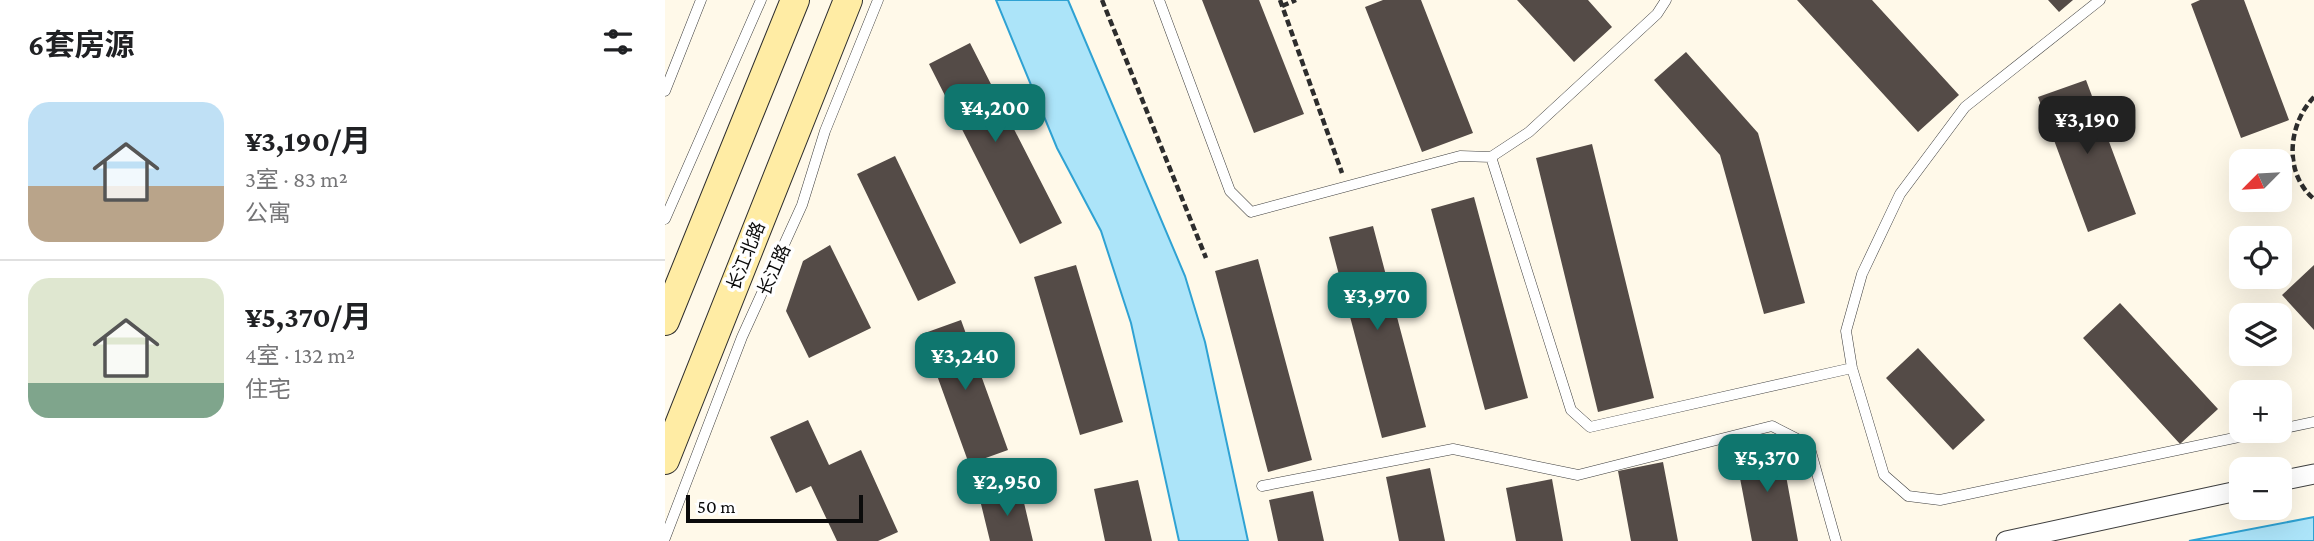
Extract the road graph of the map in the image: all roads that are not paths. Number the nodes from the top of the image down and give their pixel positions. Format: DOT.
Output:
graph roads {
  1 [pos="701,0"];
  2 [pos="761,0"];
  3 [pos="795,0"];
  4 [pos="848,0"];
  5 [pos="878,0"];
  6 [pos="1159,0"];
  7 [pos="1666,0"];
  8 [pos="2100,0"];
  9 [pos="841,56"];
  10 [pos="665,91"];
  11 [pos="1491,157"];
  12 [pos="665,219"];
  13 [pos="667,309"];
  14 [pos="1852,368"];
  15 [pos="2314,422"];
  16 [pos="2292,427"];
  17 [pos="2229,439"];
  18 [pos="665,460"];
  19 [pos="2314,474"];
  20 [pos="2292,479"];
  21 [pos="1262,486"];
  22 [pos="2229,493"];
  23 [pos="665,538"];
  24 [pos="1836,541"];
  25 [pos="2005,541"];
  1 -- 10 [label="lane"];
  2 -- 12 [label="lane"];
  3 -- 13 [label="main road"];
  4 -- 9 [label="main road, 长江路"];
  5 -- 9 [label="lane, 长江路"];
  6 -- 11 [label="lane"];
  7 -- 11 [label="lane"];
  8 -- 14 [label="lane"];
  9 -- 18 [label="main road, 长江北路"];
  9 -- 23 [label="lane, 长江路"];
  11 -- 14 [label="lane"];
  14 -- 17 [label="lane"];
  15 -- 16 [label="lane"];
  19 -- 20 [label="street"];
  21 -- 24 [label="lane"];
  22 -- 25 [label="street"];
}
